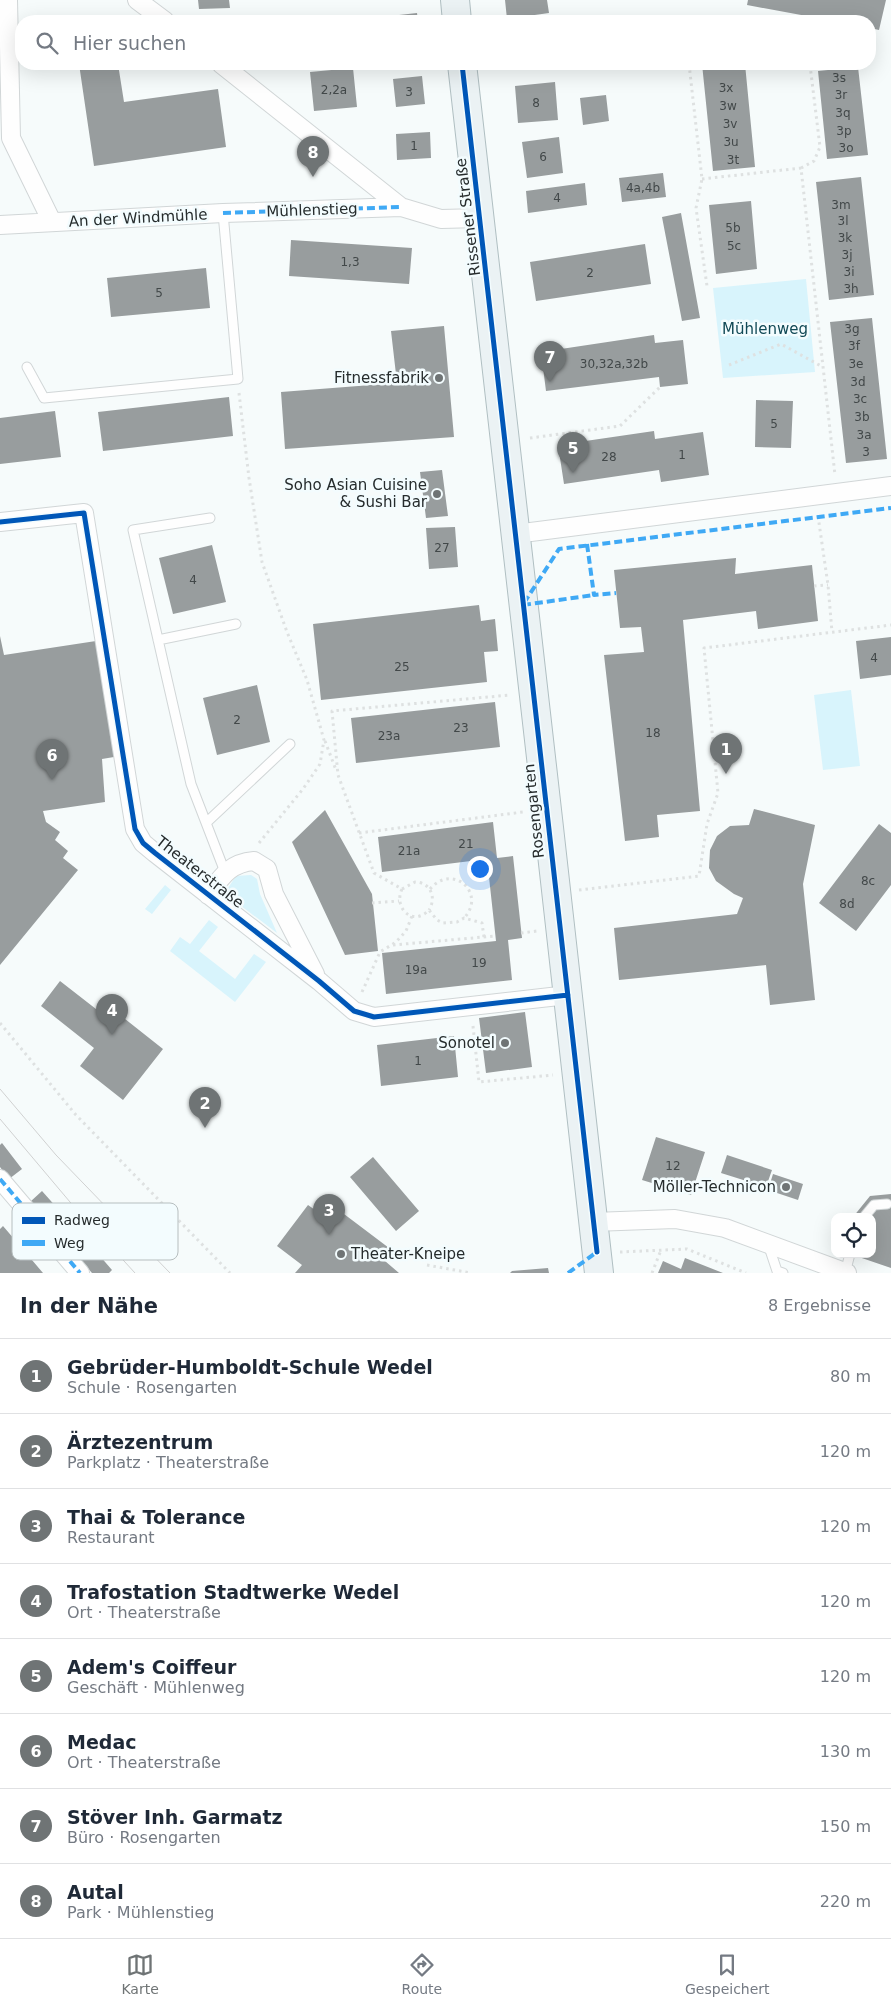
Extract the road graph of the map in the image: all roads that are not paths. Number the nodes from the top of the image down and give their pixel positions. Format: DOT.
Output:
graph roads {
  1 [pos="8,0"];
  2 [pos="136,0"];
  3 [pos="455,0"];
  4 [pos="157,15"];
  5 [pos="456,15"];
  6 [pos="229,70"];
  7 [pos="463,70"];
  8 [pos="401,207"];
  9 [pos="223,213"];
  10 [pos="480,218"];
  11 [pos="52,222"];
  12 [pos="0,226"];
  13 [pos="27,367"];
  14 [pos="498,367"];
  15 [pos="891,486"];
  16 [pos="210,518"];
  17 [pos="0,522"];
  18 [pos="515,534"];
  19 [pos="236,624"];
  20 [pos="158,640"];
  21 [pos="290,744"];
  22 [pos="207,822"];
  23 [pos="225,872"];
  24 [pos="208,895"];
  25 [pos="319,981"];
  26 [pos="568,995"];
  27 [pos="0,1179"];
  28 [pos="20,1203"];
  29 [pos="887,1204"];
  30 [pos="867,1213"];
  31 [pos="593,1222"];
  32 [pos="768,1244"];
  33 [pos="849,1258"];
  34 [pos="69,1260"];
  35 [pos="80,1273"];
  36 [pos="599,1273"];
  37 [pos="783,1273"];
  38 [pos="846,1273"];
  1 -- 11 [label="street, An der Windmühle"];
  2 -- 4 [label="street"];
  3 -- 5 [label="main road"];
  6 -- 8 [label="street, Mühlenstieg"];
  7 -- 10 [label="main road, Rissener Straße"];
  8 -- 9 [label="street, Mühlenstieg"];
  8 -- 10 [label="street, Mühlenstieg"];
  9 -- 11 [label="street, An der Windmühle"];
  9 -- 13 [label="lane"];
  10 -- 14 [label="main road, Rissener Straße"];
  11 -- 12 [label="street, An der Windmühle"];
  14 -- 18 [label="main road, Rosengarten"];
  15 -- 18 [label="street"];
  16 -- 20 [label="lane"];
  17 -- 24 [label="street, Theaterstraße"];
  18 -- 26 [label="main road, Rosengarten"];
  19 -- 20 [label="lane"];
  20 -- 22 [label="lane"];
  21 -- 22 [label="lane"];
  22 -- 23 [label="lane"];
  23 -- 24 [label="street, Theaterstraße"];
  23 -- 25 [label="street, Theaterstraße"];
  24 -- 25 [label="street, Theaterstraße"];
  25 -- 26 [label="street, Theaterstraße"];
  26 -- 31 [label="main road, Rosengarten"];
  27 -- 28 [label="street"];
  29 -- 30 [label="lane"];
  31 -- 32 [label="street"];
  31 -- 36 [label="main road, Rosengarten"];
  32 -- 37 [label="lane"];
  32 -- 38 [label="street"];
  33 -- 38 [label="lane"];
  34 -- 35 [label="street"];
}
